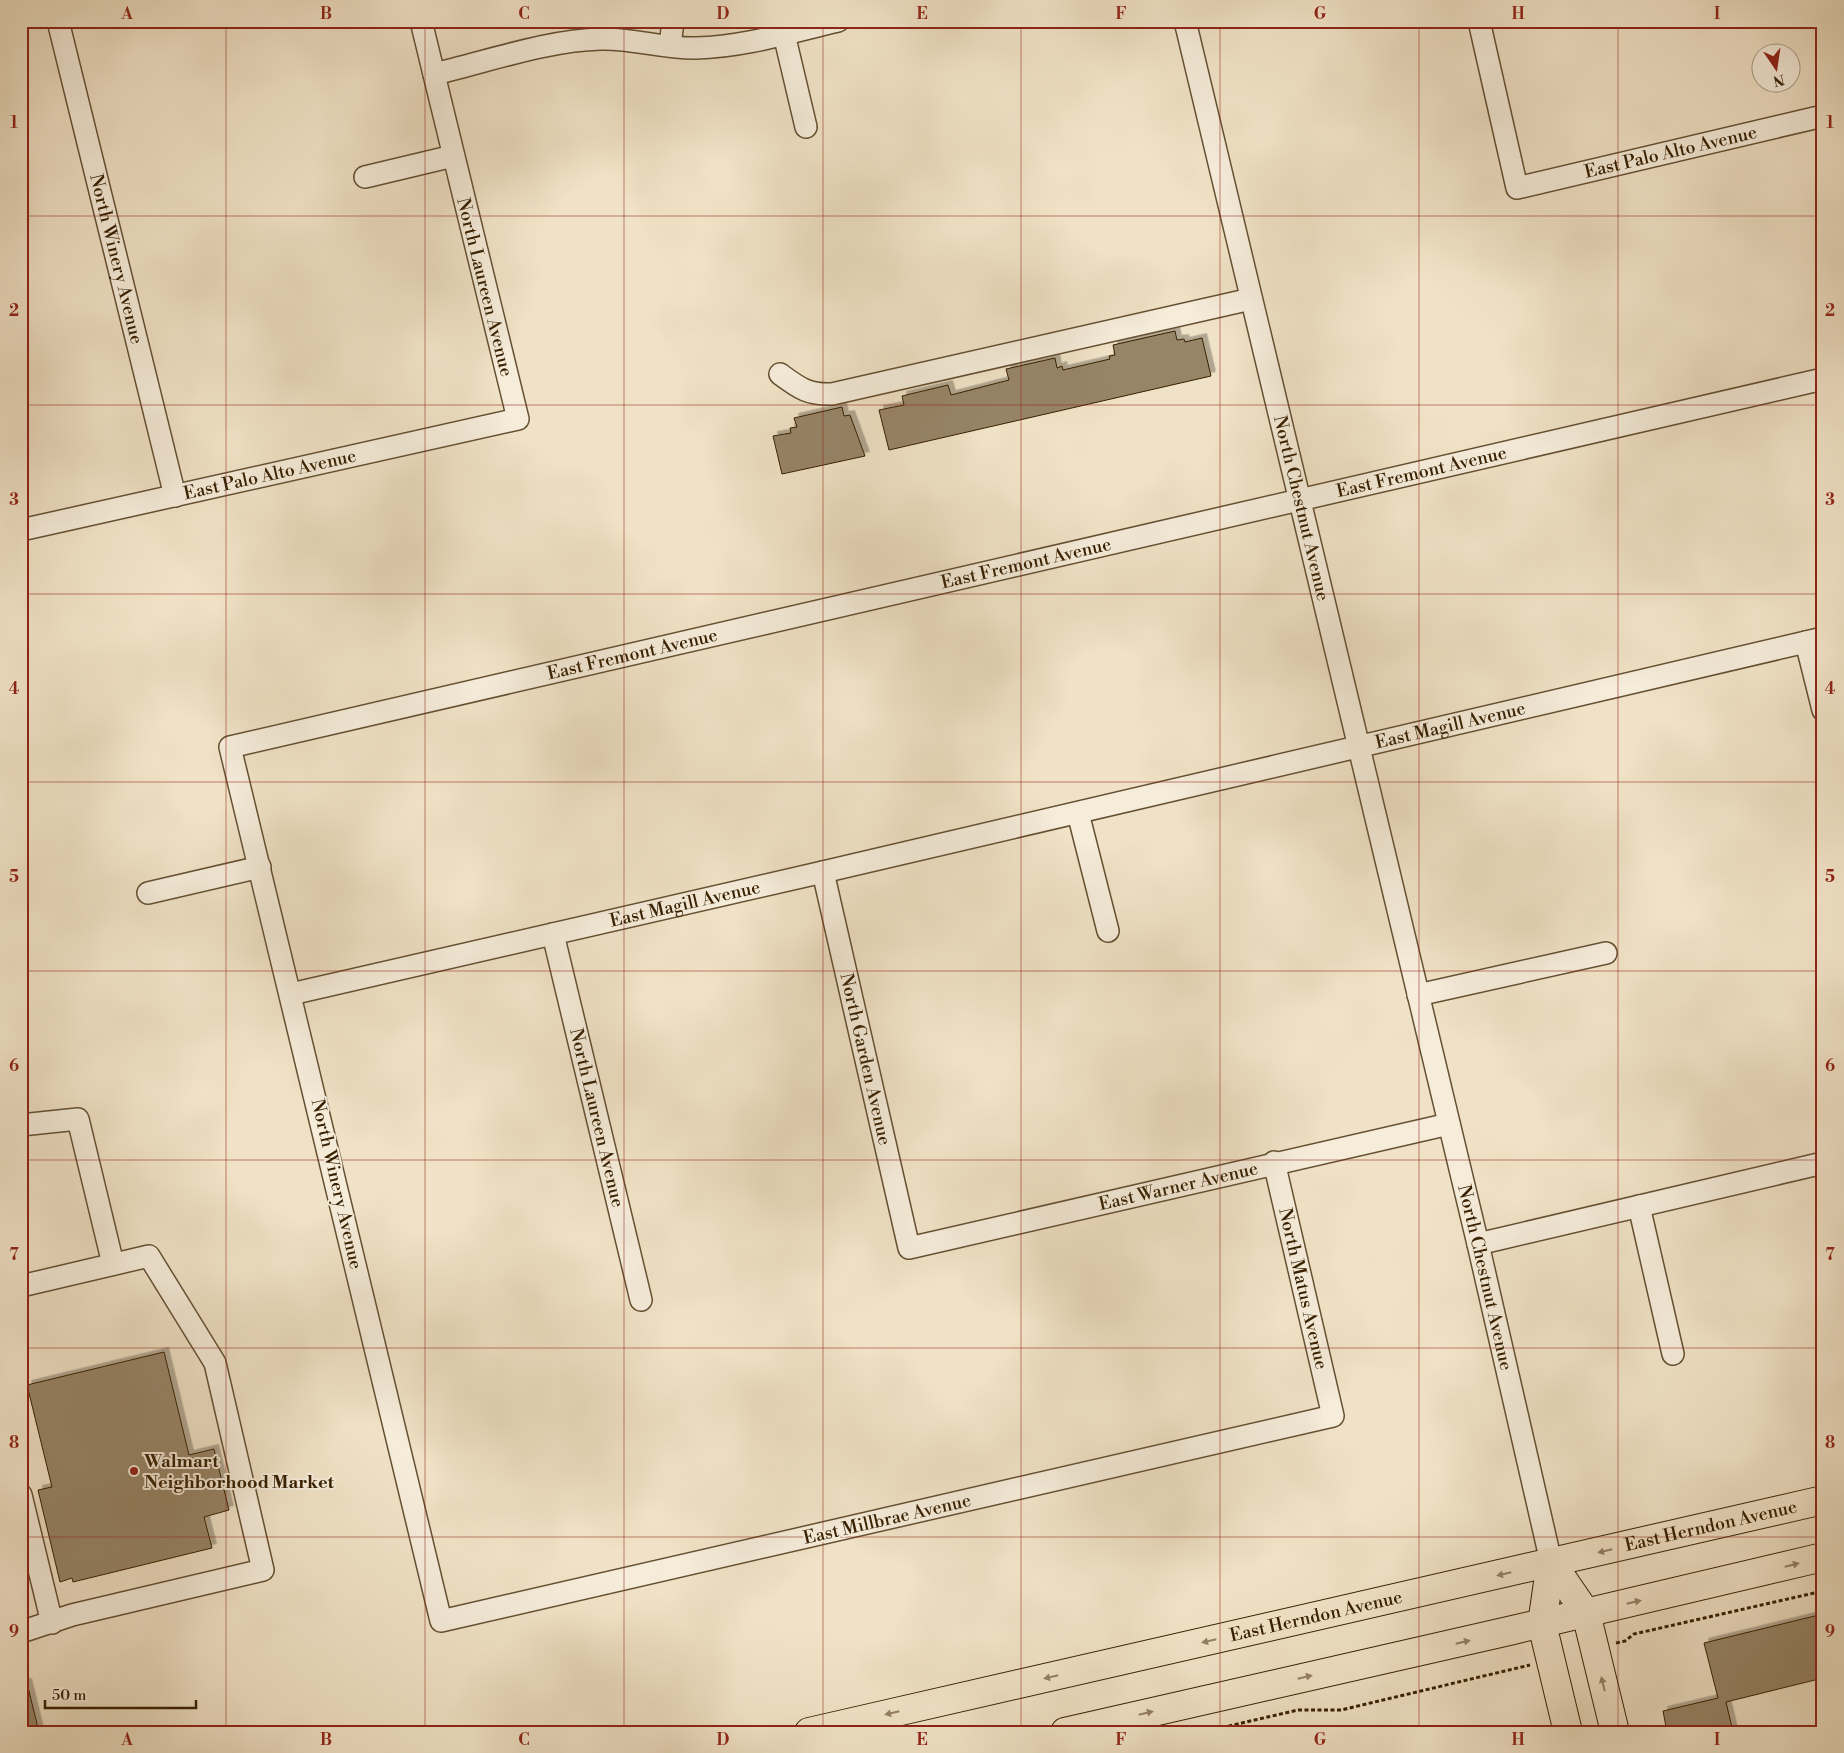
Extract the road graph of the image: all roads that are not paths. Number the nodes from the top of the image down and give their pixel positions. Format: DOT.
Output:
graph roads {
  1 [pos="58,21"];
  2 [pos="421,21"];
  3 [pos="673,21"];
  4 [pos="838,21"];
  5 [pos="1185,21"];
  6 [pos="1479,21"];
  7 [pos="784,34"];
  8 [pos="670,46"];
  9 [pos="434,74"];
  10 [pos="1823,116"];
  11 [pos="806,127"];
  12 [pos="452,156"];
  13 [pos="364,177"];
  14 [pos="1251,299"];
  15 [pos="780,374"];
  16 [pos="1823,379"];
  17 [pos="518,419"];
  18 [pos="174,496"];
  19 [pos="1300,500"];
  20 [pos="21,530"];
  21 [pos="1815,640"];
  22 [pos="1823,710"];
  23 [pos="230,747"];
  24 [pos="1359,747"];
  25 [pos="1078,813"];
  26 [pos="260,867"];
  27 [pos="823,872"];
  28 [pos="148,893"];
  29 [pos="1108,931"];
  30 [pos="554,934"];
  31 [pos="1606,953"];
  32 [pos="291,994"];
  33 [pos="1418,995"];
  34 [pos="1448,1124"];
  35 [pos="21,1125"];
  36 [pos="1274,1162"];
  37 [pos="1823,1163"];
  38 [pos="1639,1206"];
  39 [pos="1478,1244"];
  40 [pos="909,1248"];
  41 [pos="113,1264"];
  42 [pos="21,1286"];
  43 [pos="640,1300"];
  44 [pos="1673,1354"];
  45 [pos="1333,1416"];
  46 [pos="21,1496"];
  47 [pos="1823,1500"];
  48 [pos="1823,1557"];
  49 [pos="1551,1562"];
  50 [pos="1586,1613"];
  51 [pos="441,1621"];
  52 [pos="52,1623"];
  53 [pos="1542,1624"];
  54 [pos="21,1632"];
  55 [pos="809,1732"];
  56 [pos="1065,1732"];
  57 [pos="1568,1732"];
  58 [pos="1615,1732"];
  1 -- 18 [label="street, North Winery Avenue"];
  2 -- 9 [label="street, North Laureen Avenue"];
  3 -- 8 [label="street"];
  4 -- 7 [label="street"];
  5 -- 14 [label="street, North Chestnut Avenue"];
  6 -- 10 [label="street, East Palo Alto Avenue"];
  7 -- 8 [label="street"];
  7 -- 11 [label="street"];
  8 -- 9 [label="street"];
  9 -- 12 [label="street, North Laureen Avenue"];
  12 -- 13 [label="street"];
  12 -- 17 [label="street, North Laureen Avenue"];
  14 -- 15 [label="street"];
  14 -- 19 [label="street, North Chestnut Avenue"];
  16 -- 19 [label="street, East Fremont Avenue"];
  17 -- 18 [label="street, East Palo Alto Avenue"];
  18 -- 20 [label="street, East Palo Alto Avenue"];
  19 -- 23 [label="street, East Fremont Avenue"];
  19 -- 24 [label="street, North Chestnut Avenue"];
  21 -- 22 [label="street"];
  21 -- 24 [label="street, East Magill Avenue"];
  23 -- 26 [label="street, North Winery Avenue"];
  24 -- 25 [label="street, East Magill Avenue"];
  24 -- 33 [label="street, North Chestnut Avenue"];
  25 -- 27 [label="street, East Magill Avenue"];
  25 -- 29 [label="street"];
  26 -- 28 [label="street"];
  26 -- 32 [label="street, North Winery Avenue"];
  27 -- 30 [label="street, East Magill Avenue"];
  27 -- 40 [label="street, North Garden Avenue"];
  30 -- 32 [label="street, East Magill Avenue"];
  30 -- 43 [label="street, North Laureen Avenue"];
  31 -- 33 [label="street"];
  32 -- 51 [label="street, North Winery Avenue"];
  33 -- 34 [label="street, North Chestnut Avenue"];
  34 -- 36 [label="street, East Warner Avenue"];
  34 -- 39 [label="street, North Chestnut Avenue"];
  35 -- 41 [label="street"];
  36 -- 40 [label="street, East Warner Avenue"];
  36 -- 45 [label="street, North Matus Avenue"];
  37 -- 38 [label="street"];
  38 -- 39 [label="street"];
  38 -- 44 [label="street"];
  39 -- 49 [label="street, North Chestnut Avenue"];
  41 -- 42 [label="street"];
  41 -- 52 [label="street"];
  45 -- 51 [label="street, East Millbrae Avenue"];
  46 -- 52 [label="street"];
  47 -- 49 [label="main road, East Herndon Avenue, one-way"];
  50 -- 48 [label="main road, one-way"];
  49 -- 50 [label="main road, North Chestnut Avenue"];
  49 -- 53 [label="main road, North Chestnut Avenue"];
  49 -- 55 [label="main road, East Herndon Avenue, one-way"];
  50 -- 53 [label="main road"];
  58 -- 50 [label="main road, North Chestnut Avenue, one-way"];
  52 -- 54 [label="street"];
  56 -- 53 [label="main road, one-way"];
  53 -- 57 [label="main road, North Chestnut Avenue"];
}
